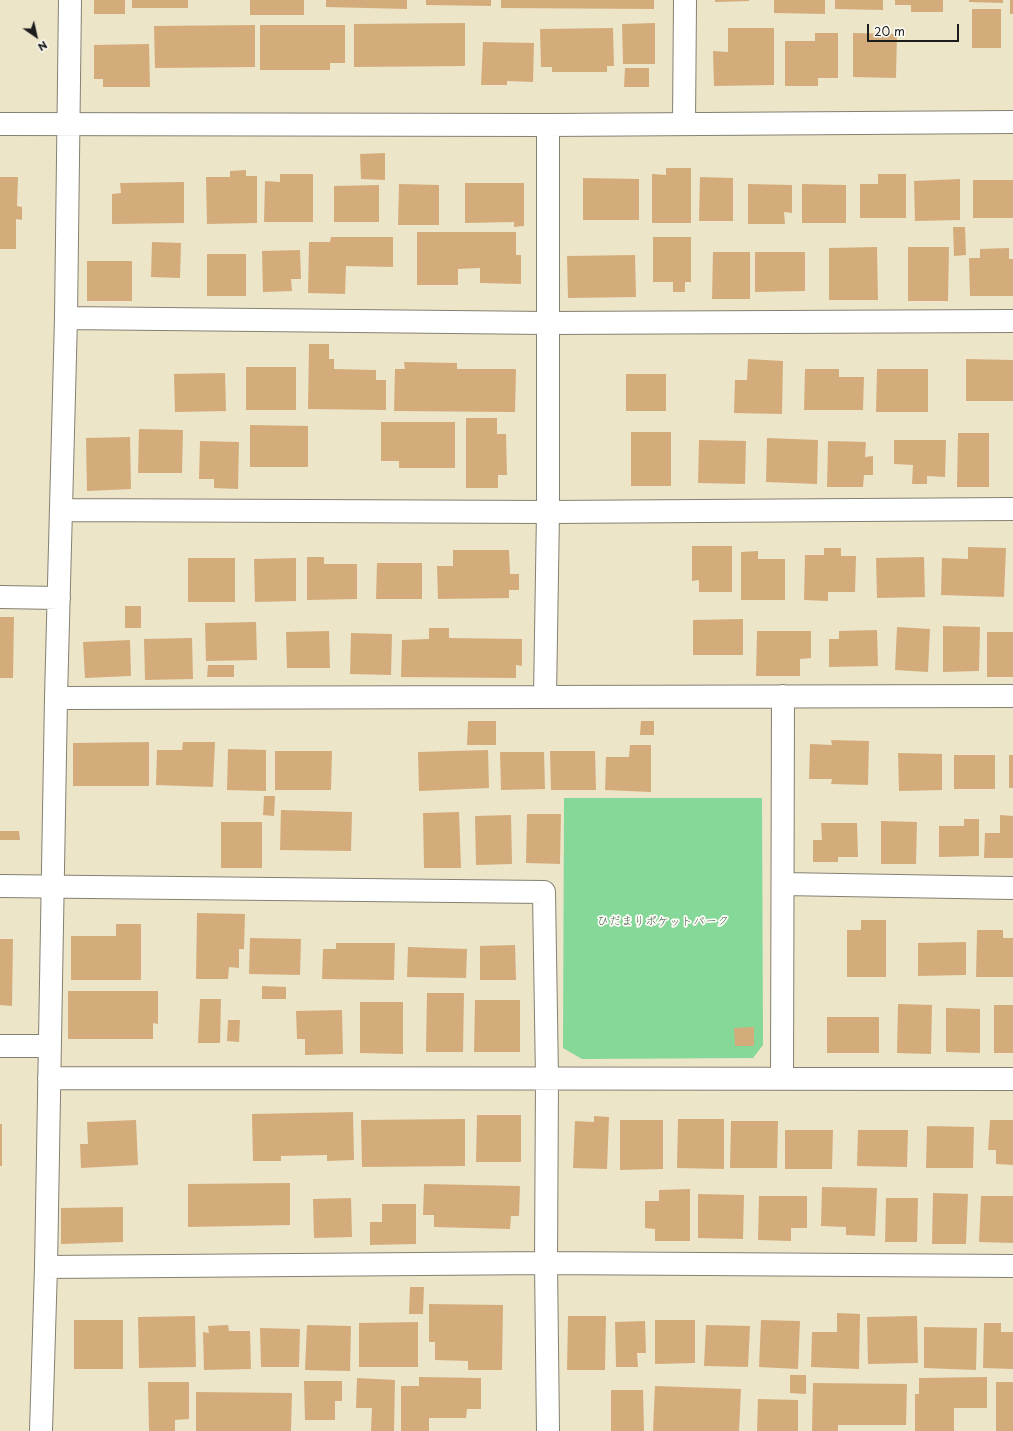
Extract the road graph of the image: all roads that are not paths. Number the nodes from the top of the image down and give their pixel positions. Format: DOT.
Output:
graph roads {
  1 [pos="70,0"];
  2 [pos="685,0"];
  3 [pos="1013,122"];
  4 [pos="684,123"];
  5 [pos="0,124"];
  6 [pos="67,124"];
  7 [pos="548,125"];
  8 [pos="66,318"];
  9 [pos="1013,321"];
  10 [pos="547,323"];
  11 [pos="1013,509"];
  12 [pos="61,510"];
  13 [pos="548,512"];
  14 [pos="0,597"];
  15 [pos="59,598"];
  16 [pos="783,696"];
  17 [pos="1013,696"];
  18 [pos="546,697"];
  19 [pos="56,698"];
  20 [pos="783,884"];
  21 [pos="0,886"];
  22 [pos="53,886"];
  23 [pos="1013,888"];
  24 [pos="0,1046"];
  25 [pos="49,1046"];
  26 [pos="49,1078"];
  27 [pos="547,1078"];
  28 [pos="782,1078"];
  29 [pos="1013,1079"];
  30 [pos="546,1264"];
  31 [pos="1013,1266"];
  32 [pos="46,1267"];
  33 [pos="41,1431"];
  34 [pos="548,1431"];
  1 -- 6 [label="street"];
  2 -- 4 [label="street"];
  3 -- 4 [label="street"];
  4 -- 7 [label="street"];
  5 -- 6 [label="street"];
  6 -- 7 [label="street"];
  6 -- 8 [label="street"];
  7 -- 10 [label="street"];
  8 -- 10 [label="street"];
  8 -- 12 [label="street"];
  9 -- 10 [label="street"];
  10 -- 13 [label="street"];
  11 -- 13 [label="street"];
  12 -- 13 [label="street"];
  12 -- 15 [label="street"];
  13 -- 18 [label="street"];
  14 -- 15 [label="street"];
  15 -- 19 [label="street"];
  16 -- 17 [label="street"];
  16 -- 18 [label="street"];
  16 -- 20 [label="street"];
  18 -- 19 [label="street"];
  19 -- 22 [label="street"];
  20 -- 23 [label="street"];
  20 -- 28 [label="street"];
  21 -- 22 [label="street"];
  22 -- 25 [label="street"];
  22 -- 27 [label="street"];
  24 -- 25 [label="street"];
  25 -- 26 [label="street"];
  26 -- 27 [label="street"];
  26 -- 32 [label="street"];
  27 -- 28 [label="street"];
  27 -- 30 [label="street"];
  28 -- 29 [label="street"];
  30 -- 31 [label="street"];
  30 -- 32 [label="street"];
  30 -- 34 [label="street"];
  32 -- 33 [label="street"];
}
